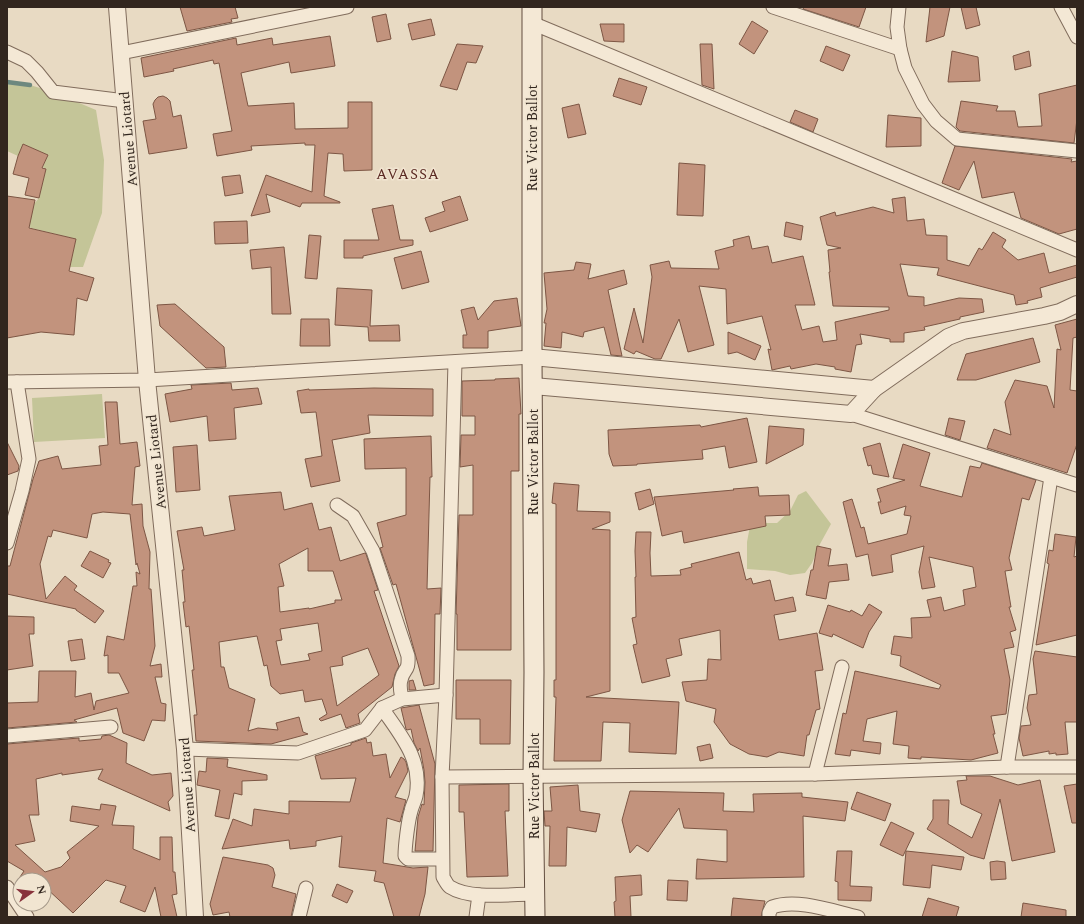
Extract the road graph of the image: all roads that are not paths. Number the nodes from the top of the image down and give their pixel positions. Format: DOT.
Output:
graph roads {
  1 [pos="117,7"];
  2 [pos="343,7"];
  3 [pos="773,7"];
  4 [pos="899,7"];
  5 [pos="1061,7"];
  6 [pos="532,15"];
  7 [pos="1077,37"];
  8 [pos="900,49"];
  9 [pos="7,52"];
  10 [pos="121,53"];
  11 [pos="126,101"];
  12 [pos="1077,151"];
  13 [pos="1077,250"];
  14 [pos="1077,304"];
  15 [pos="532,357"];
  16 [pos="455,362"];
  17 [pos="147,380"];
  18 [pos="12,382"];
  19 [pos="533,386"];
  20 [pos="874,389"];
  21 [pos="851,414"];
  22 [pos="1050,477"];
  23 [pos="1077,486"];
  24 [pos="337,505"];
  25 [pos="7,543"];
  26 [pos="842,668"];
  27 [pos="446,695"];
  28 [pos="402,699"];
  29 [pos="382,708"];
  30 [pos="111,727"];
  31 [pos="7,736"];
  32 [pos="185,749"];
  33 [pos="1007,767"];
  34 [pos="1077,767"];
  35 [pos="815,774"];
  36 [pos="533,776"];
  37 [pos="442,777"];
  38 [pos="442,859"];
  39 [pos="7,887"];
  40 [pos="306,888"];
  41 [pos="535,894"];
  42 [pos="479,895"];
  43 [pos="27,917"];
  44 [pos="195,917"];
  45 [pos="299,917"];
  46 [pos="476,917"];
  47 [pos="535,917"];
  48 [pos="769,917"];
  49 [pos="858,917"];
  1 -- 10 [label="street, Avenue Liotard"];
  2 -- 10 [label="street"];
  3 -- 8 [label="street"];
  4 -- 8 [label="street"];
  5 -- 7 [label="street"];
  6 -- 13 [label="street"];
  6 -- 15 [label="main road, Rue Victor Ballot"];
  8 -- 12 [label="street"];
  9 -- 11 [label="street"];
  10 -- 11 [label="street, Avenue Liotard"];
  11 -- 17 [label="street, Avenue Liotard"];
  14 -- 20 [label="street"];
  15 -- 16 [label="street"];
  15 -- 19 [label="main road, Rue Victor Ballot"];
  15 -- 20 [label="street"];
  16 -- 17 [label="street"];
  16 -- 27 [label="street"];
  17 -- 18 [label="street"];
  17 -- 32 [label="street, Avenue Liotard"];
  18 -- 25 [label="street"];
  19 -- 21 [label="street"];
  19 -- 36 [label="main road, Rue Victor Ballot"];
  20 -- 21 [label="street"];
  21 -- 22 [label="street"];
  22 -- 23 [label="street"];
  22 -- 33 [label="street"];
  24 -- 28 [label="street"];
  26 -- 35 [label="street"];
  27 -- 28 [label="street"];
  27 -- 37 [label="street"];
  28 -- 29 [label="street"];
  29 -- 32 [label="street"];
  29 -- 38 [label="street"];
  30 -- 31 [label="street"];
  32 -- 44 [label="street, Avenue Liotard"];
  33 -- 34 [label="street"];
  33 -- 35 [label="street"];
  35 -- 36 [label="street"];
  36 -- 37 [label="street"];
  36 -- 41 [label="main road, Rue Victor Ballot"];
  37 -- 38 [label="street"];
  38 -- 42 [label="street"];
  39 -- 43 [label="street"];
  40 -- 45 [label="street"];
  41 -- 42 [label="street"];
  41 -- 47 [label="main road, Rue Victor Ballot"];
  42 -- 46 [label="street"];
  48 -- 49 [label="street"];
}
